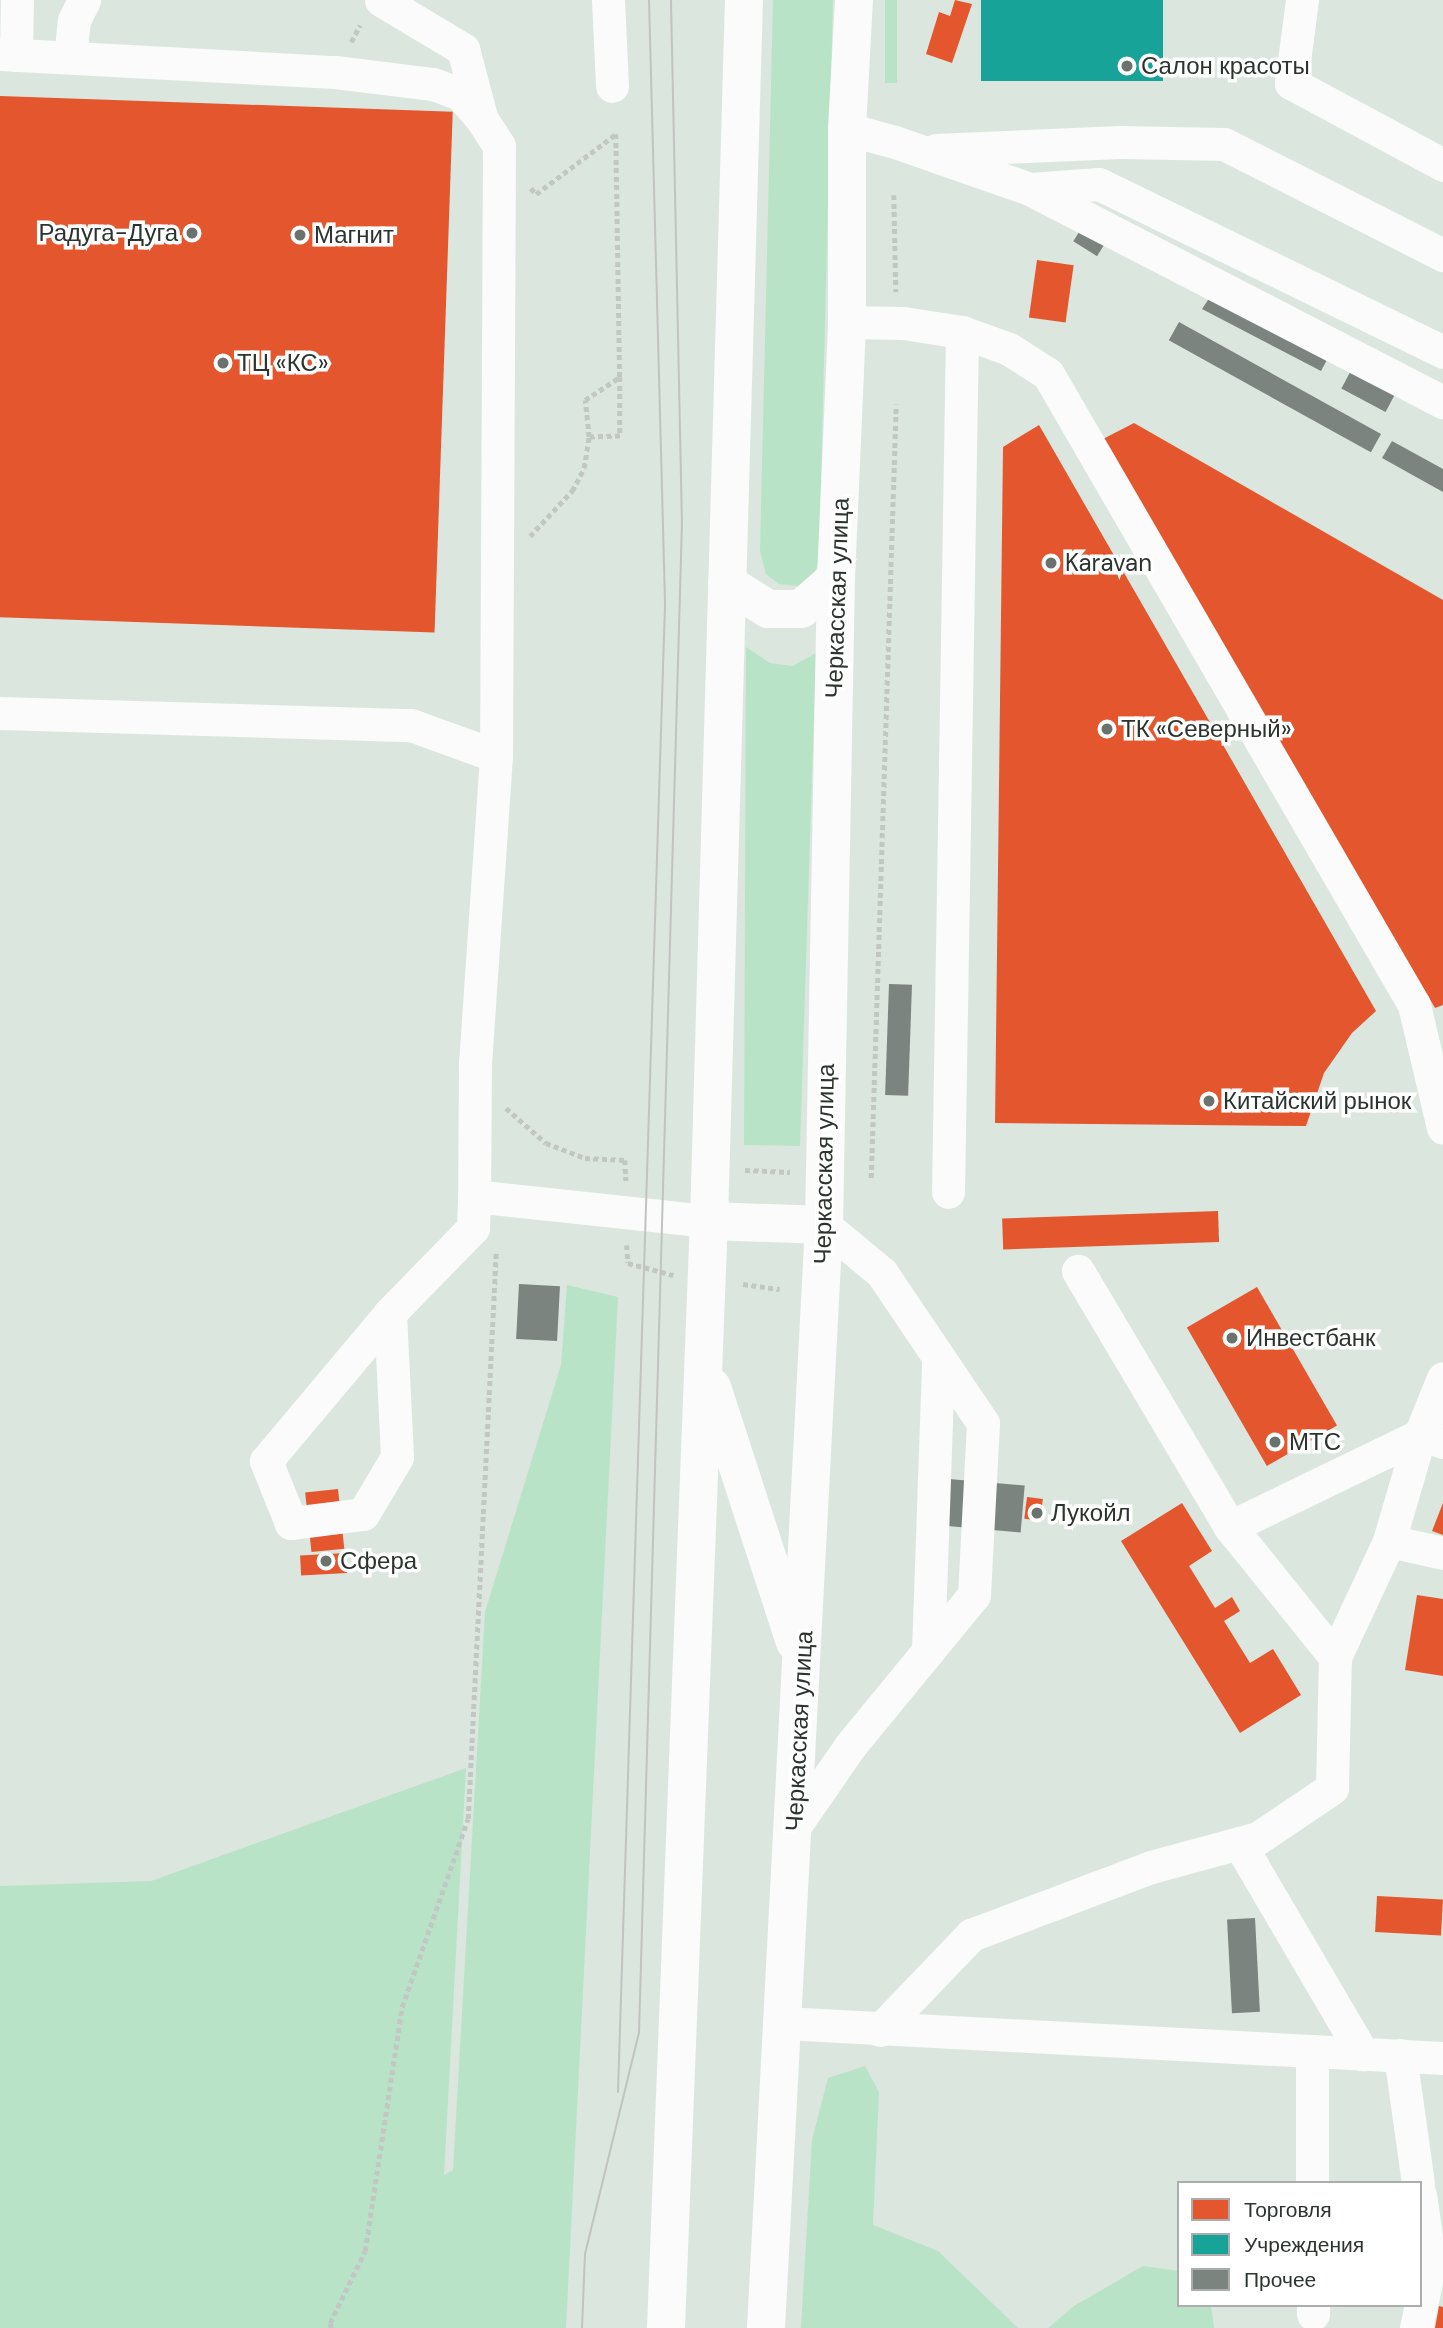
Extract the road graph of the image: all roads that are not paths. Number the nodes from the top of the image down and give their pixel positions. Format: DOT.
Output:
graph roads {
  1 [pos="18,0"];
  2 [pos="84,0"];
  3 [pos="381,0"];
  4 [pos="608,0"];
  5 [pos="744,0"];
  6 [pos="854,0"];
  7 [pos="1302,0"];
  8 [pos="8,54"];
  9 [pos="70,57"];
  10 [pos="612,86"];
  11 [pos="481,118"];
  12 [pos="847,129"];
  13 [pos="916,151"];
  14 [pos="1443,165"];
  15 [pos="1030,189"];
  16 [pos="1443,255"];
  17 [pos="847,322"];
  18 [pos="962,332"];
  19 [pos="1443,352"];
  20 [pos="1443,402"];
  21 [pos="836,578"];
  22 [pos="727,583"];
  23 [pos="0,713"];
  24 [pos="496,756"];
  25 [pos="1443,1128"];
  26 [pos="948,1192"];
  27 [pos="486,1197"];
  28 [pos="709,1221"];
  29 [pos="824,1225"];
  30 [pos="1078,1271"];
  31 [pos="390,1313"];
  32 [pos="703,1358"];
  33 [pos="938,1358"];
  34 [pos="1443,1378"];
  35 [pos="1431,1439"];
  36 [pos="1230,1527"];
  37 [pos="1389,1541"];
  38 [pos="1443,1553"];
  39 [pos="928,1651"];
  40 [pos="1335,1657"];
  41 [pos="802,1665"];
  42 [pos="794,1827"];
  43 [pos="1239,1843"];
  44 [pos="784,2023"];
  45 [pos="880,2030"];
  46 [pos="1312,2051"];
  47 [pos="1363,2054"];
  48 [pos="1400,2055"];
  49 [pos="1443,2058"];
  50 [pos="1312,2181"];
  51 [pos="1419,2181"];
  52 [pos="1422,2203"];
  53 [pos="1437,2266"];
  54 [pos="666,2328"];
  55 [pos="766,2328"];
  56 [pos="1416,2328"];
  1 -- 8 [label="lane"];
  2 -- 9 [label="lane"];
  3 -- 11 [label="lane"];
  4 -- 10 [label="lane"];
  5 -- 22 [label="main road"];
  6 -- 12 [label="main road, Черкасская улица"];
  7 -- 14 [label="lane"];
  8 -- 9 [label="lane"];
  9 -- 11 [label="lane"];
  11 -- 24 [label="lane"];
  12 -- 13 [label="lane"];
  12 -- 17 [label="main road, Черкасская улица"];
  13 -- 15 [label="lane"];
  13 -- 16 [label="lane"];
  15 -- 19 [label="lane"];
  15 -- 20 [label="lane"];
  17 -- 18 [label="lane"];
  17 -- 21 [label="main road, Черкасская улица"];
  18 -- 25 [label="lane"];
  18 -- 26 [label="lane"];
  21 -- 22 [label="main road"];
  21 -- 29 [label="main road, Черкасская улица"];
  22 -- 28 [label="main road"];
  23 -- 24 [label="lane"];
  24 -- 27 [label="lane"];
  27 -- 28 [label="lane"];
  27 -- 31 [label="lane"];
  28 -- 29 [label="main road"];
  28 -- 32 [label="main road"];
  29 -- 33 [label="lane"];
  29 -- 41 [label="main road, Черкасская улица"];
  30 -- 36 [label="lane"];
  31 -- 31 [label="lane"];
  32 -- 41 [label="main road"];
  32 -- 54 [label="main road"];
  33 -- 39 [label="lane"];
  33 -- 39 [label="lane"];
  34 -- 35 [label="lane"];
  35 -- 36 [label="lane"];
  35 -- 37 [label="lane"];
  36 -- 40 [label="lane"];
  37 -- 38 [label="lane"];
  37 -- 40 [label="lane"];
  39 -- 42 [label="lane"];
  40 -- 43 [label="lane"];
  41 -- 42 [label="main road, Черкасская улица"];
  42 -- 44 [label="main road, Черкасская улица"];
  43 -- 45 [label="lane"];
  43 -- 47 [label="lane"];
  44 -- 45 [label="lane"];
  44 -- 55 [label="main road, Черкасская улица"];
  45 -- 46 [label="lane"];
  46 -- 47 [label="lane"];
  46 -- 50 [label="lane"];
  47 -- 48 [label="lane"];
  48 -- 49 [label="lane"];
  48 -- 51 [label="lane"];
  52 -- 53 [label="lane"];
  53 -- 56 [label="lane"];
}
